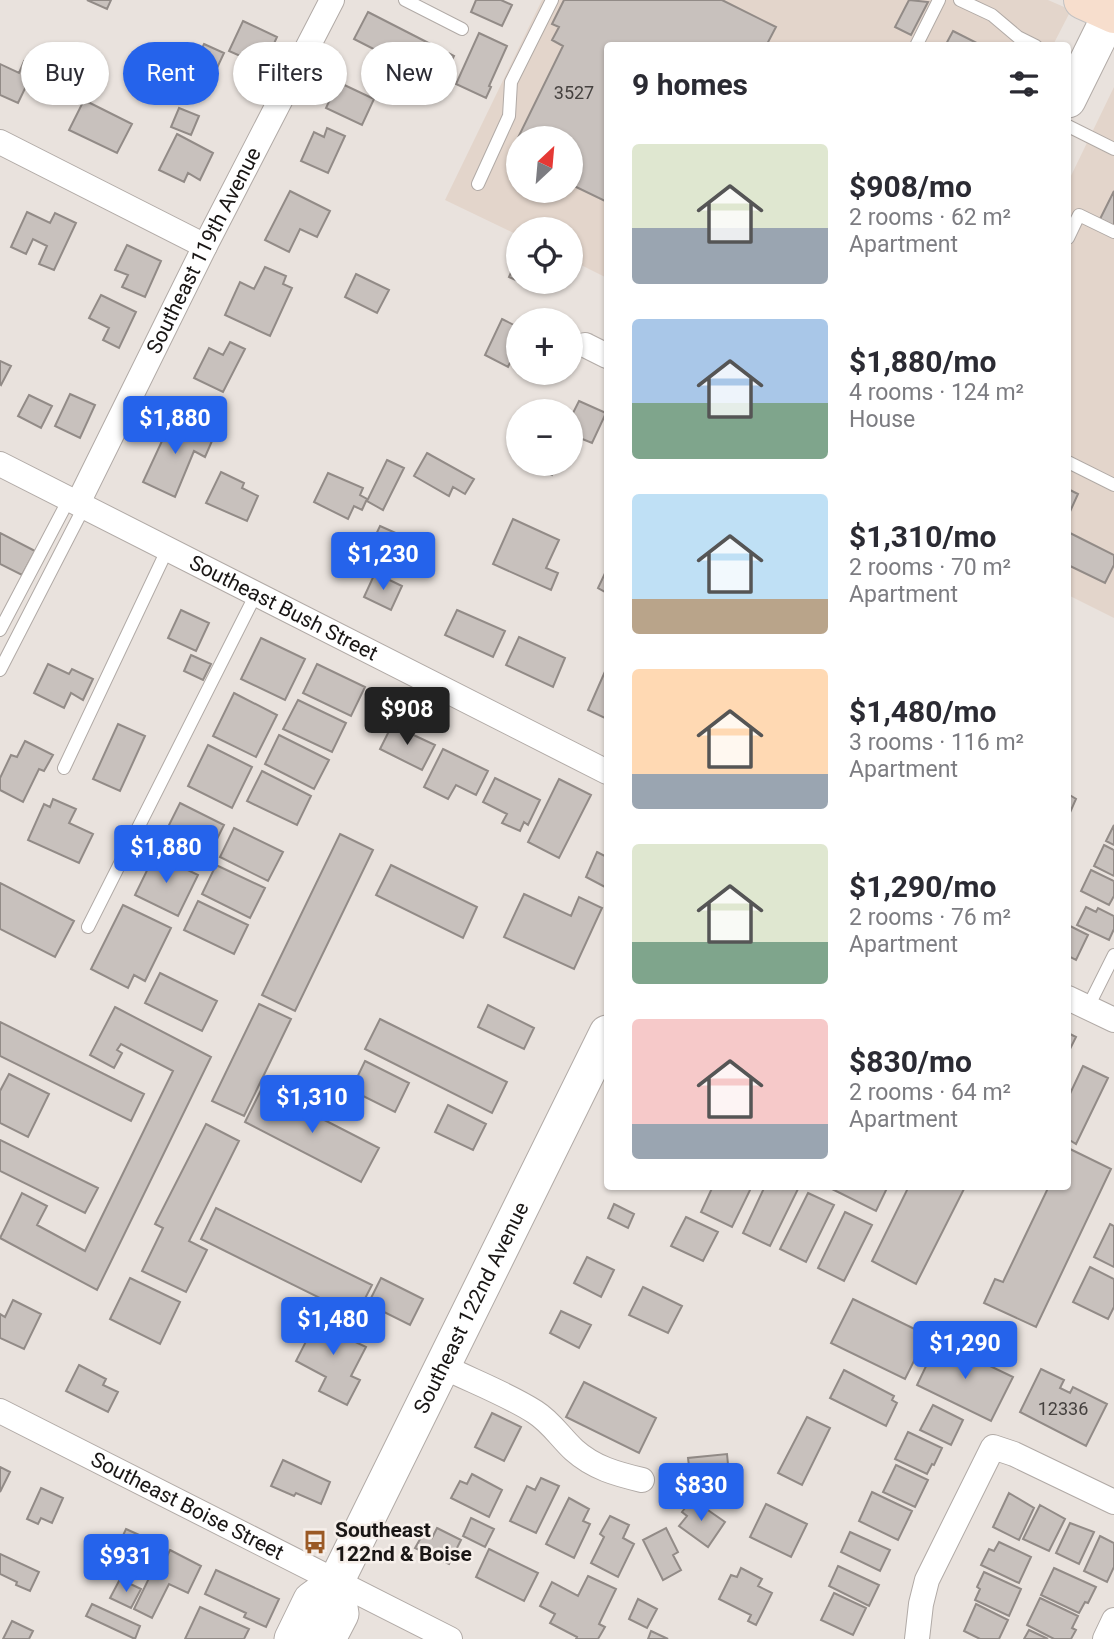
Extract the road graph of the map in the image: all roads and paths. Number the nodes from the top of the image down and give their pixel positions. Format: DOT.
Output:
graph roads {
  1 [pos="332,0"];
  2 [pos="405,0"];
  3 [pos="552,0"];
  4 [pos="939,0"];
  5 [pos="960,0"];
  6 [pos="1106,9"];
  7 [pos="462,29"];
  8 [pos="1016,41"];
  9 [pos="918,42"];
  10 [pos="1071,90"];
  11 [pos="1071,128"];
  12 [pos="0,142"];
  13 [pos="1114,149"];
  14 [pos="478,184"];
  15 [pos="1071,232"];
  16 [pos="1114,232"];
  17 [pos="205,246"];
  18 [pos="585,345"];
  19 [pos="604,354"];
  20 [pos="0,464"];
  21 [pos="1071,464"];
  22 [pos="1114,485"];
  23 [pos="77,503"];
  24 [pos="168,548"];
  25 [pos="256,594"];
  26 [pos="0,630"];
  27 [pos="0,670"];
  28 [pos="64,768"];
  29 [pos="604,770"];
  30 [pos="89,927"];
  31 [pos="1114,955"];
  32 [pos="1078,1002"];
  33 [pos="1114,1020"];
  34 [pos="604,1039"];
  35 [pos="442,1366"];
  36 [pos="0,1412"];
  37 [pos="642,1480"];
  38 [pos="1114,1502"];
  39 [pos="336,1582"];
  40 [pos="1114,1620"];
  41 [pos="292,1639"];
  42 [pos="328,1639"];
  43 [pos="450,1639"];
  44 [pos="917,1639"];
  45 [pos="1105,1639"];
  1 -- 17 [label="street, Southeast 119th Avenue"];
  2 -- 7 [label="lane"];
  3 -- 14 [label="lane"];
  4 -- 9 [label="lane"];
  5 -- 8 [label="lane"];
  6 -- 10 [label="main road"];
  11 -- 13 [label="lane"];
  12 -- 17 [label="street"];
  15 -- 16 [label="lane"];
  17 -- 23 [label="street, Southeast 119th Avenue"];
  18 -- 19 [label="street"];
  20 -- 23 [label="street, Southeast Bush Street"];
  21 -- 22 [label="lane"];
  23 -- 24 [label="street, Southeast Bush Street"];
  23 -- 26 [label="lane"];
  23 -- 27 [label="lane"];
  24 -- 25 [label="street, Southeast Bush Street"];
  24 -- 28 [label="lane"];
  25 -- 29 [label="street, Southeast Bush Street"];
  25 -- 30 [label="lane"];
  31 -- 32 [label="lane"];
  32 -- 33 [label="street"];
  34 -- 35 [label="main road, Southeast 122nd Avenue"];
  35 -- 37 [label="street"];
  35 -- 39 [label="main road, Southeast 122nd Avenue"];
  36 -- 39 [label="street, Southeast Boise Street"];
  38 -- 44 [label="street"];
  39 -- 41 [label="main road, Southeast 122nd Avenue"];
  39 -- 42 [label="main road"];
  39 -- 43 [label="street, Southeast Boise Street"];
  40 -- 45 [label="street"];
}
